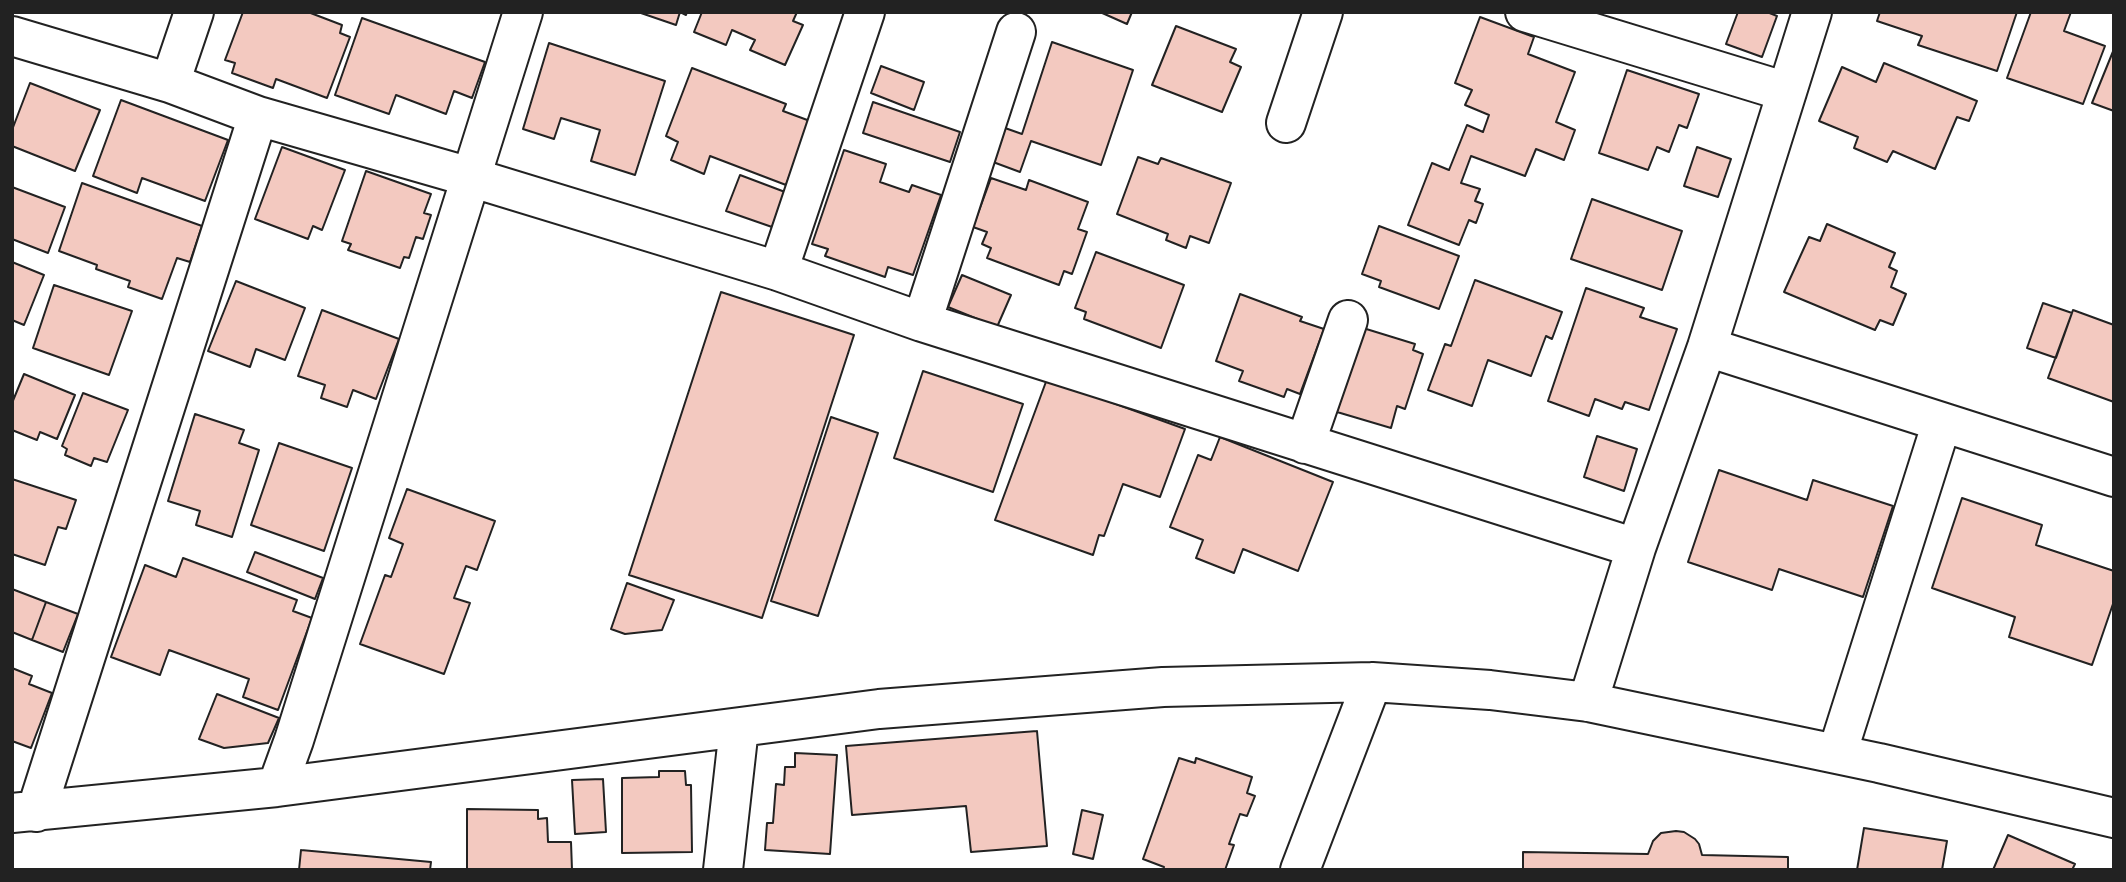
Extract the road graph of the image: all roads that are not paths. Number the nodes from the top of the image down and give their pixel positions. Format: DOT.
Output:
graph roads {
  1 [pos="21,12"];
  2 [pos="194,12"];
  3 [pos="523,12"];
  4 [pos="865,12"];
  5 [pos="1324,12"];
  6 [pos="1525,12"];
  7 [pos="1812,12"];
  8 [pos="1016,32"];
  9 [pos="13,37"];
  10 [pos="170,83"];
  11 [pos="1787,92"];
  12 [pos="258,116"];
  13 [pos="1286,123"];
  14 [pos="470,177"];
  15 [pos="778,271"];
  16 [pos="1348,320"];
  17 [pos="922,321"];
  18 [pos="1707,347"];
  19 [pos="1942,422"];
  20 [pos="1305,444"];
  21 [pos="2114,477"];
  22 [pos="1636,548"];
  23 [pos="1372,682"];
  24 [pos="1588,702"];
  25 [pos="738,728"];
  26 [pos="1837,754"];
  27 [pos="277,787"];
  28 [pos="24,812"];
  29 [pos="2114,818"];
  30 [pos="723,870"];
  31 [pos="1300,870"];
  1 -- 9 [label="street"];
  2 -- 10 [label="street"];
  3 -- 14 [label="street"];
  4 -- 15 [label="street"];
  5 -- 13 [label="street"];
  6 -- 11 [label="street"];
  7 -- 11 [label="street"];
  8 -- 17 [label="street"];
  9 -- 10 [label="street"];
  10 -- 12 [label="street"];
  11 -- 18 [label="street"];
  12 -- 14 [label="street"];
  12 -- 28 [label="street"];
  14 -- 15 [label="street"];
  14 -- 27 [label="street"];
  15 -- 17 [label="street"];
  16 -- 20 [label="street"];
  17 -- 20 [label="street"];
  18 -- 19 [label="street"];
  18 -- 22 [label="street"];
  19 -- 21 [label="street"];
  19 -- 26 [label="street"];
  20 -- 22 [label="street"];
  22 -- 24 [label="street"];
  23 -- 24 [label="street"];
  23 -- 25 [label="street"];
  23 -- 31 [label="street"];
  24 -- 26 [label="street"];
  25 -- 27 [label="street"];
  25 -- 30 [label="street"];
  26 -- 29 [label="street"];
  27 -- 28 [label="street"];
}
